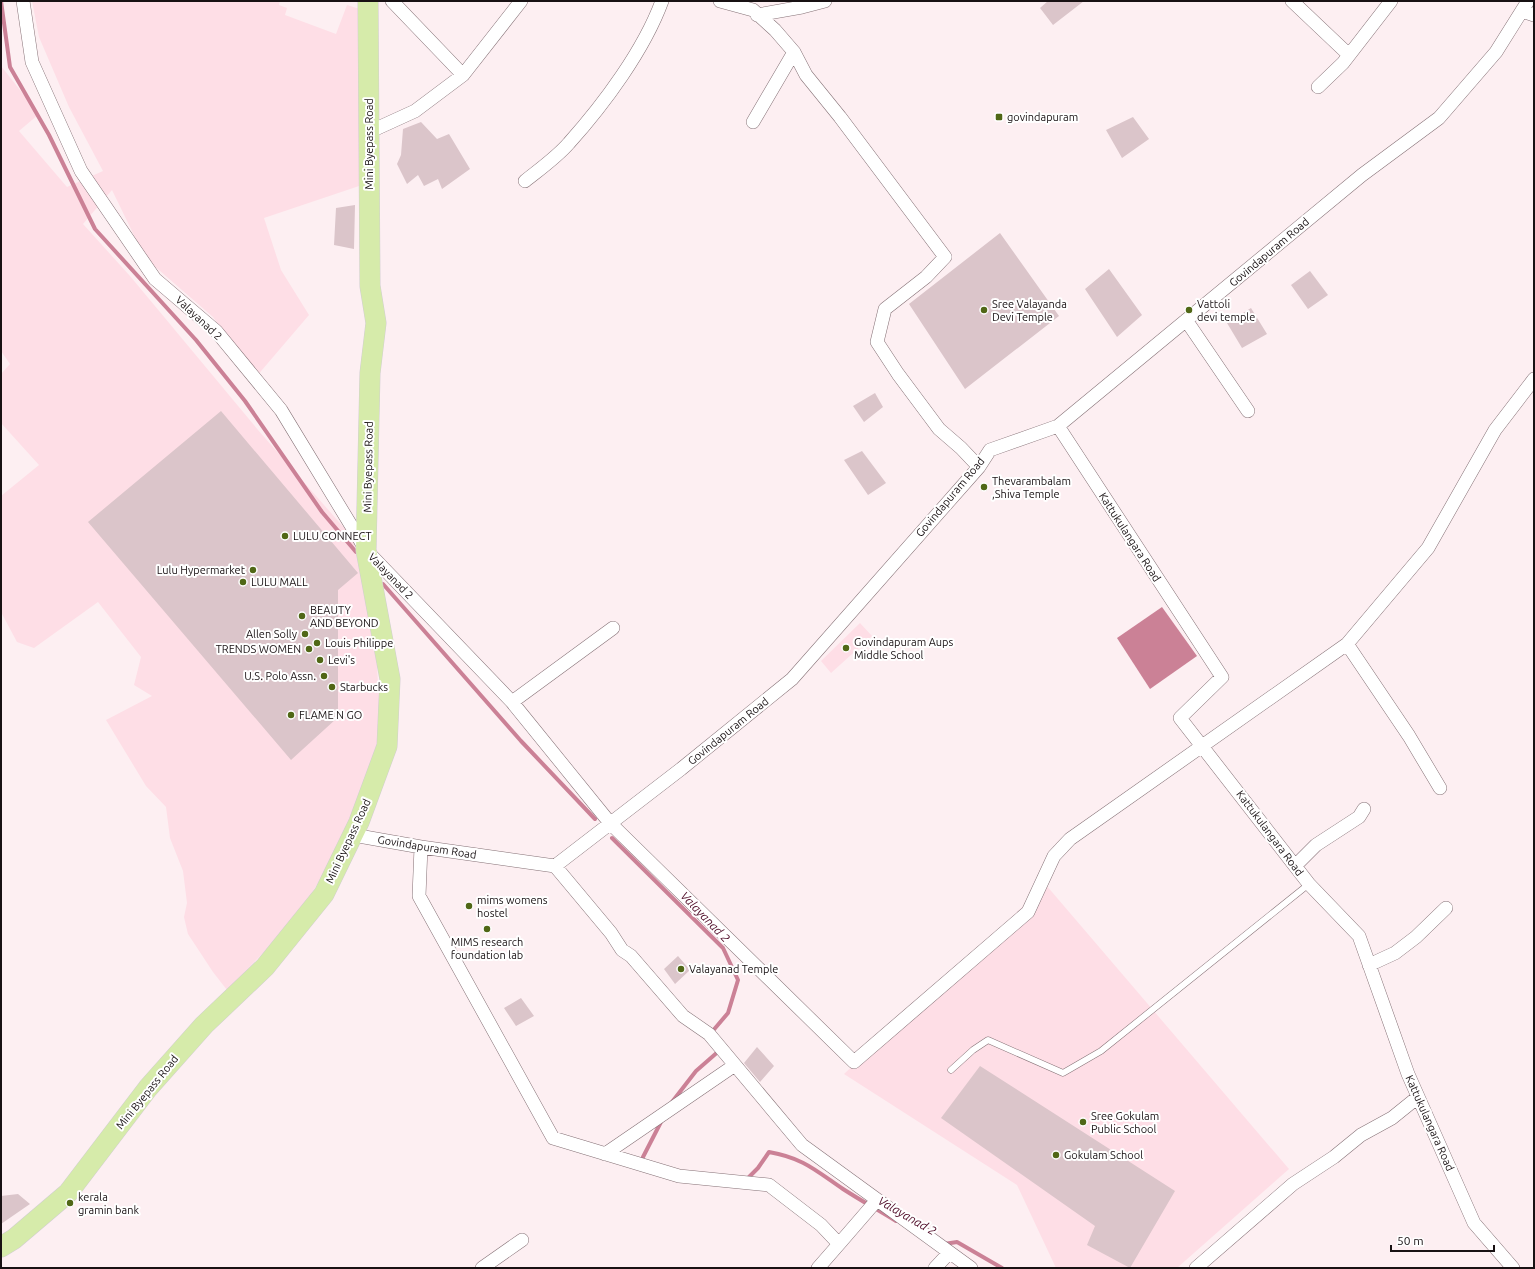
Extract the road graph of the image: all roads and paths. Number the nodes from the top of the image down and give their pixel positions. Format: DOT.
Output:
graph roads {
  1 [pos="23,1"];
  2 [pos="368,1"];
  3 [pos="392,1"];
  4 [pos="521,1"];
  5 [pos="662,1"];
  6 [pos="720,1"];
  7 [pos="825,1"];
  8 [pos="1292,1"];
  9 [pos="1391,1"];
  10 [pos="1528,9"];
  11 [pos="758,15"];
  12 [pos="794,52"];
  13 [pos="1349,55"];
  14 [pos="463,75"];
  15 [pos="1318,87"];
  16 [pos="753,122"];
  17 [pos="369,132"];
  18 [pos="525,182"];
  19 [pos="1186,320"];
  20 [pos="1534,379"];
  21 [pos="1248,411"];
  22 [pos="1058,426"];
  23 [pos="978,467"];
  24 [pos="366,550"];
  25 [pos="614,628"];
  26 [pos="1347,644"];
  27 [pos="512,702"];
  28 [pos="1203,745"];
  29 [pos="1440,788"];
  30 [pos="1364,809"];
  31 [pos="610,824"];
  32 [pos="353,835"];
  33 [pos="421,847"];
  34 [pos="555,866"];
  35 [pos="1295,866"];
  36 [pos="1309,884"];
  37 [pos="1446,908"];
  38 [pos="1369,965"];
  39 [pos="735,1065"];
  40 [pos="950,1070"];
  41 [pos="1418,1097"];
  42 [pos="605,1154"];
  43 [pos="877,1200"];
  44 [pos="522,1240"];
  45 [pos="839,1244"];
  46 [pos="1,1247"];
  47 [pos="949,1253"];
  48 [pos="482,1268"];
  49 [pos="818,1268"];
  50 [pos="935,1268"];
  51 [pos="971,1268"];
  52 [pos="1196,1268"];
  53 [pos="1512,1268"];
  1 -- 24 [label="street, Valayanad 2"];
  2 -- 17 [label="main road, Mini Byepass Road"];
  3 -- 14 [label="street"];
  4 -- 14 [label="street"];
  5 -- 18 [label="street"];
  6 -- 11 [label="street"];
  7 -- 11 [label="street"];
  8 -- 13 [label="street"];
  9 -- 13 [label="street"];
  10 -- 19 [label="street, Govindapuram Road"];
  11 -- 12 [label="street"];
  12 -- 16 [label="street"];
  12 -- 23 [label="street"];
  13 -- 15 [label="street"];
  14 -- 17 [label="street"];
  17 -- 24 [label="main road, Mini Byepass Road"];
  19 -- 21 [label="street"];
  19 -- 22 [label="street, Govindapuram Road"];
  20 -- 26 [label="street"];
  22 -- 23 [label="street, Govindapuram Road"];
  22 -- 28 [label="street, Kattukulangara Road"];
  23 -- 31 [label="street, Govindapuram Road"];
  24 -- 27 [label="street, Valayanad 2"];
  24 -- 32 [label="main road, Mini Byepass Road"];
  25 -- 27 [label="street"];
  26 -- 28 [label="street"];
  26 -- 29 [label="street"];
  27 -- 31 [label="street, Valayanad 2"];
  28 -- 31 [label="street, Valayanad 2"];
  28 -- 35 [label="street, Kattukulangara Road"];
  30 -- 35 [label="street"];
  31 -- 34 [label="street, Govindapuram Road"];
  32 -- 33 [label="street, Govindapuram Road"];
  32 -- 46 [label="main road, Mini Byepass Road"];
  33 -- 34 [label="street, Govindapuram Road"];
  33 -- 42 [label="street"];
  34 -- 39 [label="street"];
  35 -- 36 [label="street, Kattukulangara Road"];
  36 -- 38 [label="street, Kattukulangara Road"];
  36 -- 40 [label="lane"];
  37 -- 38 [label="street"];
  38 -- 41 [label="street, Kattukulangara Road"];
  39 -- 42 [label="street"];
  39 -- 43 [label="street"];
  41 -- 52 [label="street"];
  41 -- 53 [label="street, Kattukulangara Road"];
  42 -- 45 [label="street"];
  43 -- 45 [label="street"];
  43 -- 47 [label="street"];
  44 -- 48 [label="street"];
  45 -- 49 [label="street"];
  47 -- 50 [label="street"];
  47 -- 51 [label="street"];
}
